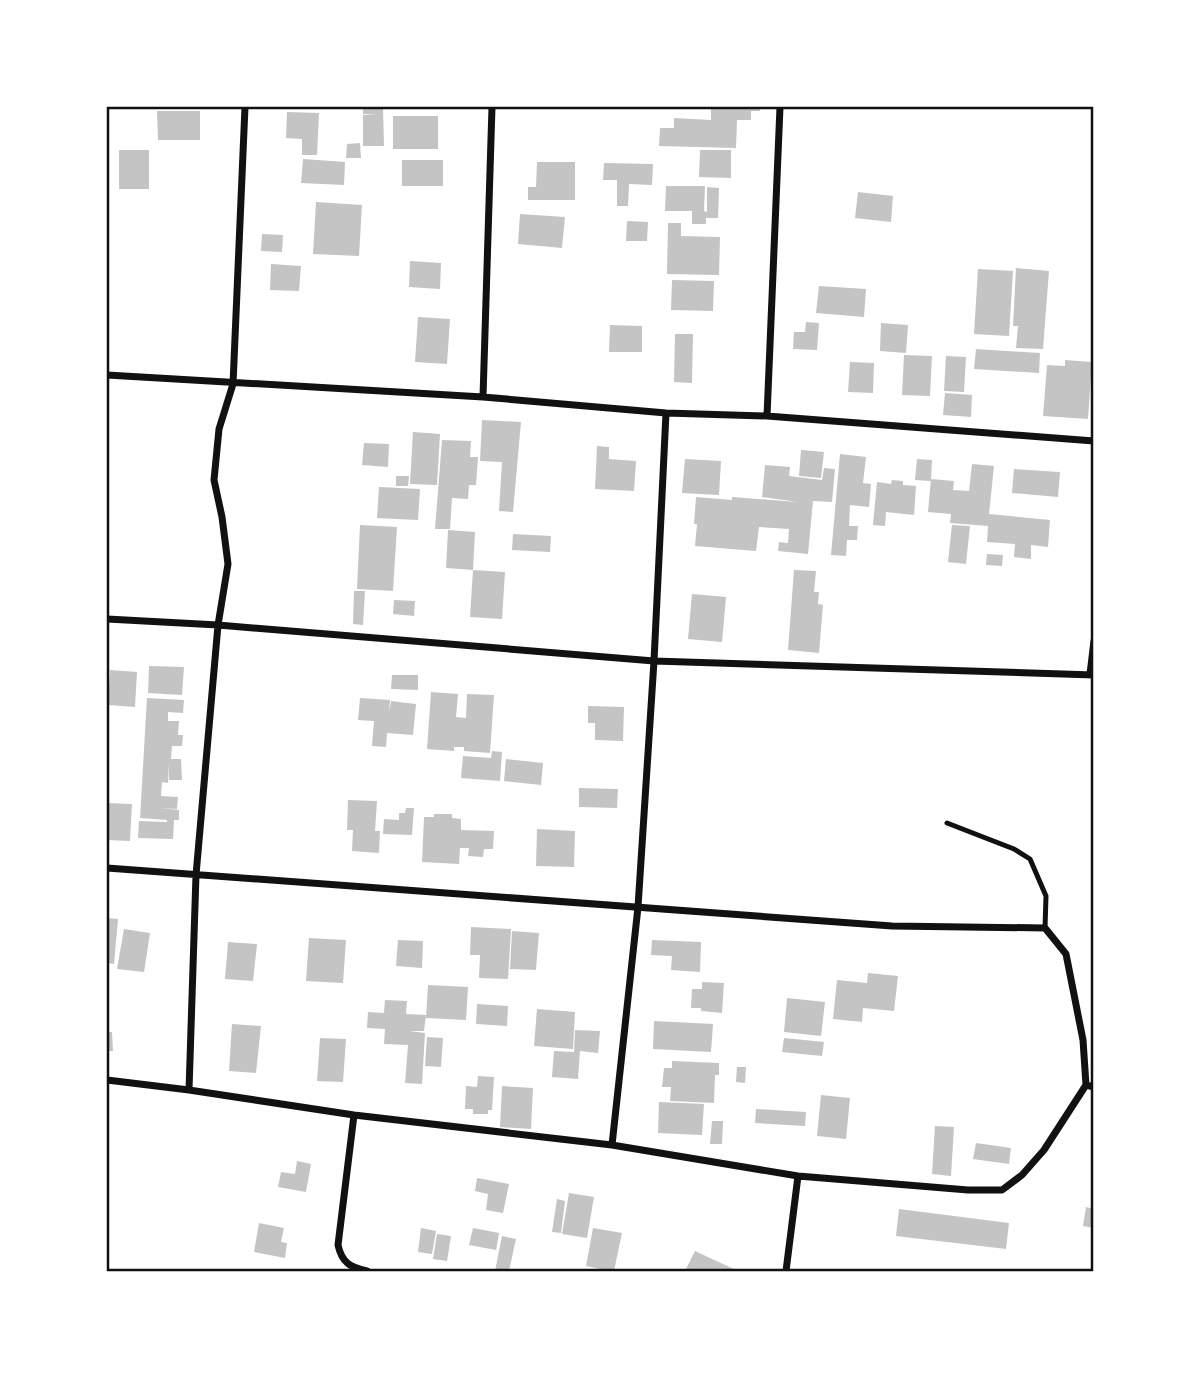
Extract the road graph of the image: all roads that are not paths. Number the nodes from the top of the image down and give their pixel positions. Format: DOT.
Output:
graph roads {
  1 [pos="245,107"];
  2 [pos="492,107"];
  3 [pos="780,107"];
  4 [pos="107,375"];
  5 [pos="233,384"];
  6 [pos="483,397"];
  7 [pos="667,413"];
  8 [pos="767,416"];
  9 [pos="1094,441"];
  10 [pos="107,619"];
  11 [pos="218,625"];
  12 [pos="1094,641"];
  13 [pos="654,660"];
  14 [pos="1092,674"];
  15 [pos="947,823"];
  16 [pos="107,869"];
  17 [pos="196,875"];
  18 [pos="638,906"];
  19 [pos="1045,928"];
  20 [pos="107,1080"];
  21 [pos="1090,1086"];
  22 [pos="189,1090"];
  23 [pos="354,1115"];
  24 [pos="612,1145"];
  25 [pos="798,1176"];
  26 [pos="368,1271"];
  27 [pos="786,1271"];
  1 -- 5 [label="street"];
  2 -- 6 [label="street"];
  3 -- 8 [label="street"];
  4 -- 5 [label="street"];
  5 -- 6 [label="street"];
  5 -- 11 [label="street"];
  6 -- 7 [label="street"];
  7 -- 8 [label="street"];
  7 -- 13 [label="street"];
  8 -- 9 [label="street"];
  10 -- 11 [label="street"];
  11 -- 13 [label="street"];
  11 -- 17 [label="street"];
  12 -- 14 [label="street"];
  13 -- 14 [label="street"];
  13 -- 18 [label="street"];
  15 -- 19 [label="lane"];
  16 -- 17 [label="street"];
  17 -- 18 [label="street"];
  17 -- 22 [label="street"];
  18 -- 19 [label="street"];
  18 -- 24 [label="street"];
  19 -- 21 [label="street"];
  20 -- 22 [label="street"];
  21 -- 25 [label="street"];
  22 -- 23 [label="street"];
  23 -- 24 [label="street"];
  23 -- 26 [label="street"];
  24 -- 25 [label="street"];
  25 -- 27 [label="street"];
}
